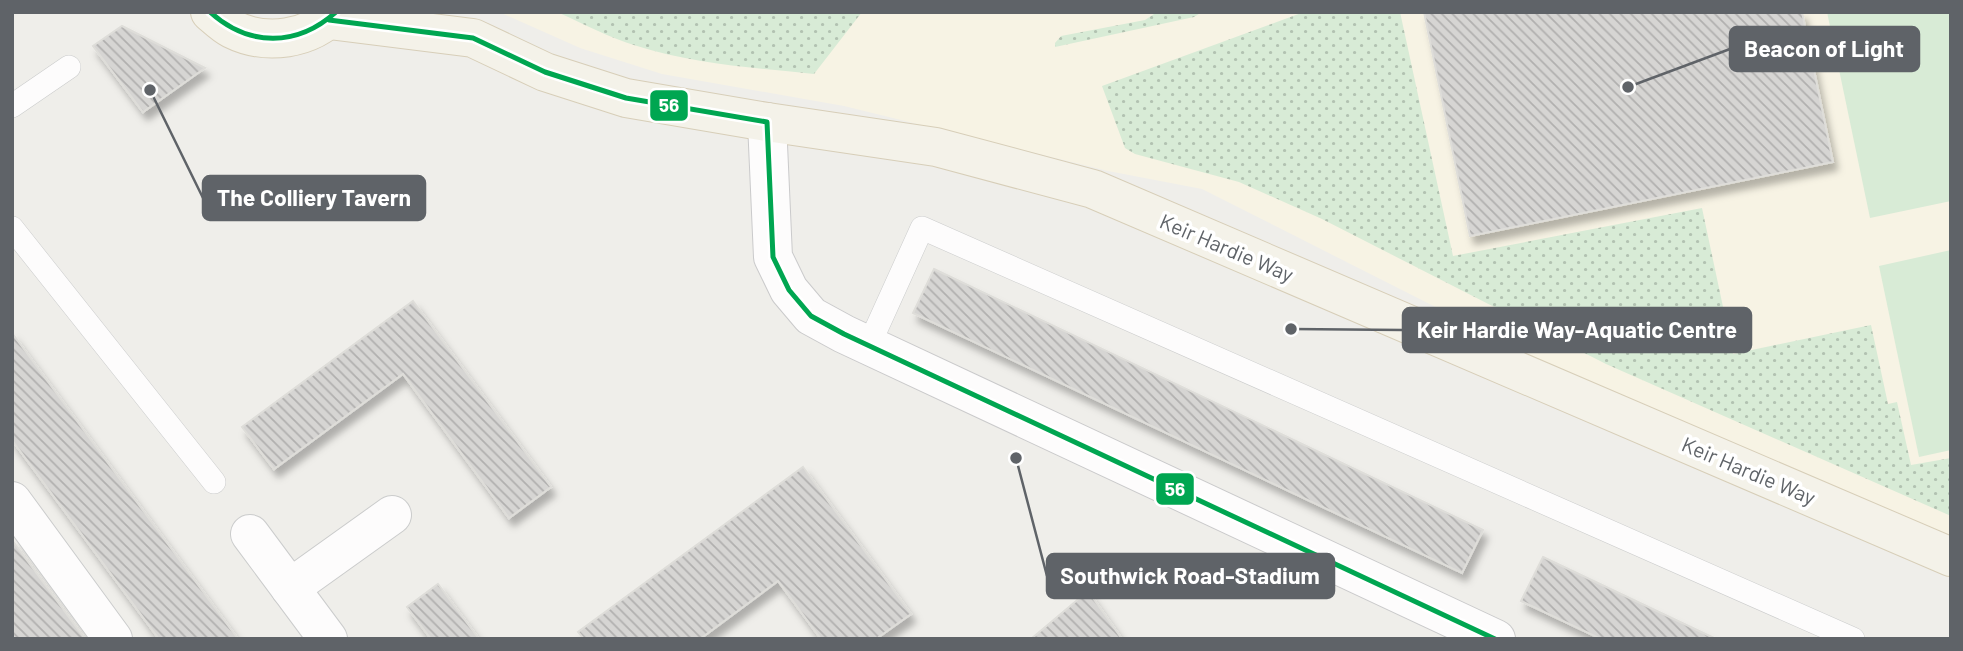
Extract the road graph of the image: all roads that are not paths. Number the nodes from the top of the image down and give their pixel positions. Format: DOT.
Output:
graph roads {
  1 [pos="210,12"];
  2 [pos="332,16"];
  3 [pos="461,25"];
  4 [pos="69,67"];
  5 [pos="12,106"];
  6 [pos="767,122"];
  7 [pos="12,228"];
  8 [pos="869,345"];
  9 [pos="214,482"];
  10 [pos="12,501"];
  11 [pos="392,515"];
  12 [pos="250,534"];
  13 [pos="1951,557"];
  14 [pos="290,588"];
  15 [pos="113,639"];
  16 [pos="328,639"];
  17 [pos="1496,639"];
  18 [pos="1853,639"];
  1 -- 2 [label="main road"];
  2 -- 3 [label="main road, Keir Hardie Way"];
  3 -- 6 [label="main road, Keir Hardie Way"];
  4 -- 5 [label="lane"];
  6 -- 8 [label="street"];
  6 -- 13 [label="main road, Keir Hardie Way"];
  7 -- 9 [label="lane"];
  8 -- 17 [label="street"];
  8 -- 18 [label="lane"];
  10 -- 15 [label="street"];
  11 -- 14 [label="street"];
  12 -- 14 [label="street"];
  14 -- 16 [label="street"];
}
